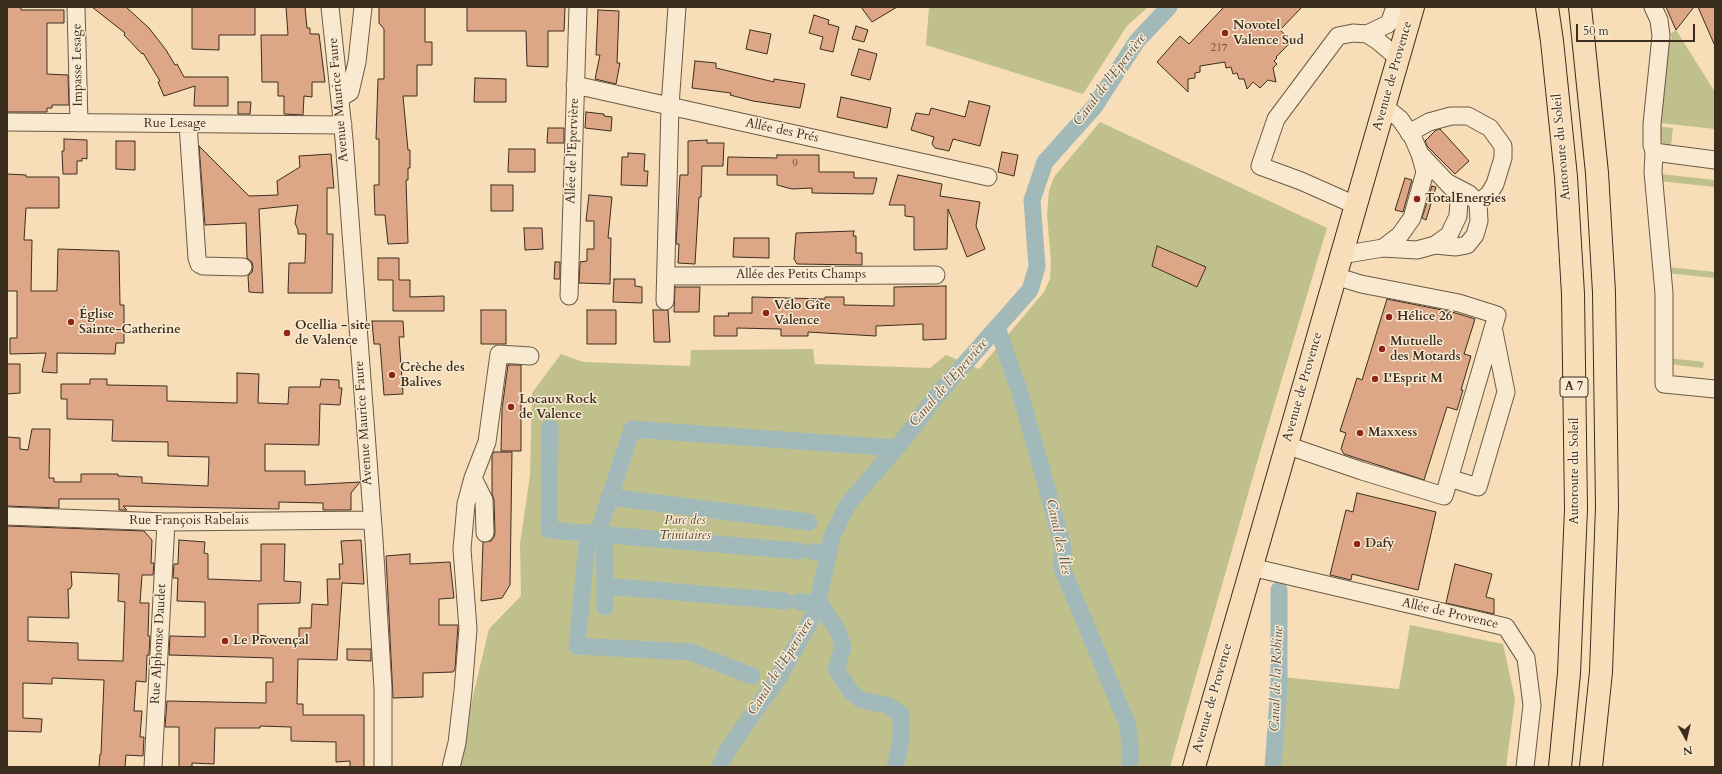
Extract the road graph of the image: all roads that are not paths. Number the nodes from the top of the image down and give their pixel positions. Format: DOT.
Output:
graph roads {
  1 [pos="76,7"];
  2 [pos="330,7"];
  3 [pos="363,7"];
  4 [pos="578,7"];
  5 [pos="677,7"];
  6 [pos="1395,7"];
  7 [pos="1413,7"];
  8 [pos="1547,7"];
  9 [pos="1580,7"];
  10 [pos="1653,7"];
  11 [pos="360,27"];
  12 [pos="1367,34"];
  13 [pos="334,40"];
  14 [pos="1398,58"];
  15 [pos="575,85"];
  16 [pos="340,98"];
  17 [pos="670,106"];
  18 [pos="1384,106"];
  19 [pos="7,122"];
  20 [pos="79,123"];
  21 [pos="188,124"];
  22 [pos="343,125"];
  23 [pos="1409,132"];
  24 [pos="1654,152"];
  25 [pos="1420,154"];
  26 [pos="1715,160"];
  27 [pos="988,177"];
  28 [pos="1447,183"];
  29 [pos="1478,203"];
  30 [pos="1356,205"];
  31 [pos="1435,245"];
  32 [pos="1383,248"];
  33 [pos="1341,255"];
  34 [pos="243,267"];
  35 [pos="936,275"];
  36 [pos="666,276"];
  37 [pos="1335,276"];
  38 [pos="569,296"];
  39 [pos="665,301"];
  40 [pos="1493,329"];
  41 [pos="530,356"];
  42 [pos="1715,389"];
  43 [pos="1286,445"];
  44 [pos="473,478"];
  45 [pos="1449,478"];
  46 [pos="7,516"];
  47 [pos="372,520"];
  48 [pos="166,522"];
  49 [pos="485,533"];
  50 [pos="1251,567"];
  51 [pos="152,767"];
  52 [pos="383,767"];
  53 [pos="451,767"];
  54 [pos="1194,767"];
  55 [pos="1525,767"];
  56 [pos="1560,767"];
  57 [pos="1592,767"];
  1 -- 20 [label="street, Impasse Lesage"];
  2 -- 13 [label="street, Avenue Maurice Faure"];
  3 -- 11 [label="street"];
  4 -- 15 [label="street, Allée de l'Epervière"];
  5 -- 17 [label="street"];
  6 -- 12 [label="street"];
  7 -- 14 [label="main road, Avenue de Provence"];
  8 -- 56 [label="main road, Autoroute du Soleil / A 7"];
  9 -- 57 [label="main road, A 7"];
  10 -- 24 [label="street"];
  11 -- 13 [label="street"];
  11 -- 16 [label="street"];
  12 -- 14 [label="street"];
  12 -- 30 [label="street"];
  13 -- 16 [label="street, Avenue Maurice Faure"];
  14 -- 18 [label="main road, Avenue de Provence"];
  15 -- 17 [label="street, Allée des Prés"];
  15 -- 38 [label="street, Allée de l'Epervière"];
  16 -- 22 [label="street, Avenue Maurice Faure"];
  17 -- 27 [label="street, Allée des Prés"];
  17 -- 36 [label="street"];
  18 -- 23 [label="street"];
  18 -- 30 [label="main road, Avenue de Provence"];
  19 -- 20 [label="street, Rue Lesage"];
  20 -- 21 [label="street, Rue Lesage"];
  21 -- 22 [label="street, Rue Lesage"];
  21 -- 34 [label="street"];
  22 -- 47 [label="street, Avenue Maurice Faure"];
  23 -- 25 [label="street"];
  23 -- 29 [label="street"];
  24 -- 26 [label="street"];
  24 -- 42 [label="street"];
  25 -- 28 [label="street"];
  25 -- 32 [label="street"];
  28 -- 29 [label="street"];
  28 -- 31 [label="street"];
  29 -- 31 [label="street"];
  30 -- 33 [label="main road, Avenue de Provence"];
  31 -- 32 [label="street"];
  32 -- 33 [label="street"];
  33 -- 37 [label="main road, Avenue de Provence"];
  35 -- 36 [label="street, Allée des Petits Champs"];
  36 -- 39 [label="street"];
  37 -- 40 [label="street"];
  37 -- 43 [label="main road, Avenue de Provence"];
  40 -- 45 [label="street"];
  40 -- 45 [label="street"];
  41 -- 44 [label="street"];
  43 -- 45 [label="street"];
  43 -- 50 [label="main road, Avenue de Provence"];
  44 -- 49 [label="street"];
  44 -- 53 [label="street"];
  46 -- 48 [label="street, Rue François Rabelais"];
  47 -- 48 [label="street, Rue François Rabelais"];
  47 -- 52 [label="street, Avenue Maurice Faure"];
  48 -- 51 [label="street, Rue Alphonse Daudet"];
  50 -- 54 [label="main road, Avenue de Provence"];
  50 -- 55 [label="street, Allée de Provence"];
}
